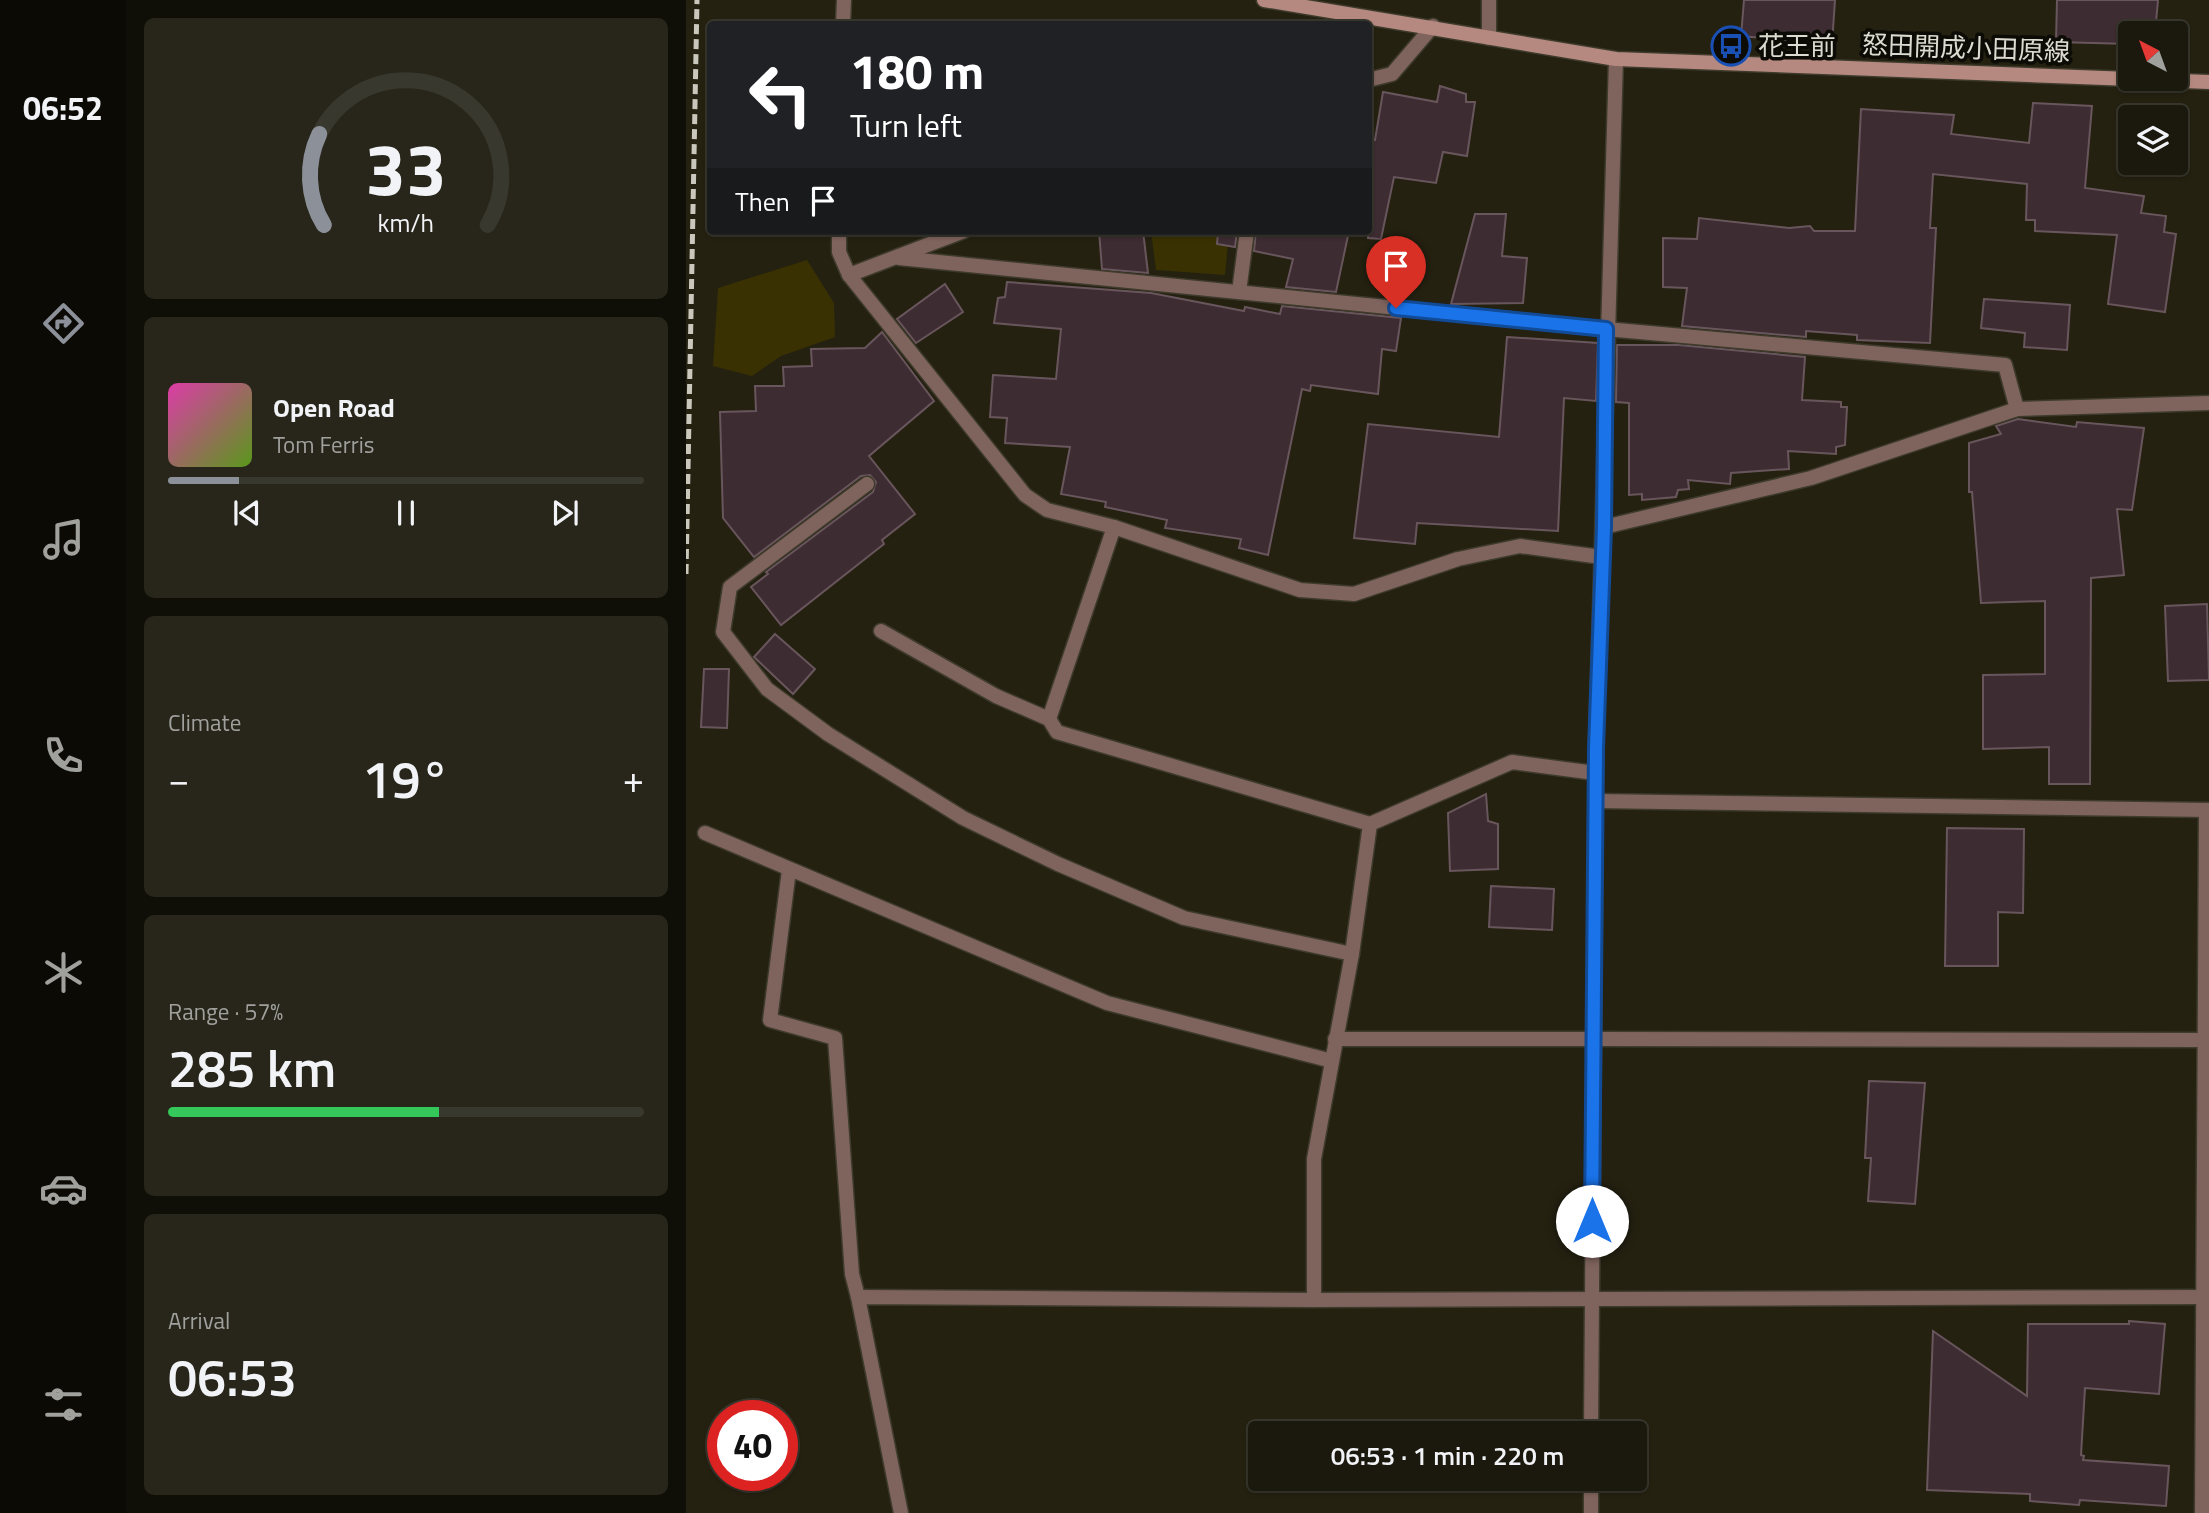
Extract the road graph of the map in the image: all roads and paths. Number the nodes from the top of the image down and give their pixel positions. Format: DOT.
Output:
graph roads {
  1 [pos="844,0"];
  2 [pos="1264,0"];
  3 [pos="1489,0"];
  4 [pos="843,21"];
  5 [pos="1433,26"];
  6 [pos="1489,38"];
  7 [pos="1616,59"];
  8 [pos="1372,79"];
  9 [pos="2209,82"];
  10 [pos="839,235"];
  11 [pos="955,235"];
  12 [pos="1246,235"];
  13 [pos="900,258"];
  14 [pos="849,275"];
  15 [pos="1239,292"];
  16 [pos="1606,329"];
  17 [pos="2209,403"];
  18 [pos="2018,409"];
  19 [pos="867,484"];
  20 [pos="1114,527"];
  21 [pos="1604,527"];
  22 [pos="1601,557"];
  23 [pos="881,631"];
  24 [pos="1048,719"];
  25 [pos="1595,773"];
  26 [pos="1596,802"];
  27 [pos="2208,810"];
  28 [pos="1370,824"];
  29 [pos="705,833"];
  30 [pos="789,870"];
  31 [pos="1352,954"];
  32 [pos="1335,1039"];
  33 [pos="1592,1039"];
  34 [pos="2208,1040"];
  35 [pos="1332,1061"];
  36 [pos="858,1297"];
  37 [pos="2206,1297"];
  38 [pos="1593,1299"];
  39 [pos="1314,1300"];
  40 [pos="1591,1421"];
  41 [pos="1591,1491"];
  42 [pos="901,1513"];
  43 [pos="1591,1513"];
  44 [pos="2202,1513"];
  1 -- 4 [label="street"];
  2 -- 5 [label="main road, 怒田開成小田原線"];
  3 -- 6 [label="street"];
  5 -- 6 [label="main road, 怒田開成小田原線"];
  5 -- 8 [label="street"];
  6 -- 7 [label="main road, 怒田開成小田原線"];
  7 -- 9 [label="main road, 怒田開成小田原線"];
  7 -- 16 [label="street"];
  10 -- 14 [label="street"];
  11 -- 13 [label="street"];
  12 -- 15 [label="street"];
  13 -- 14 [label="street"];
  13 -- 15 [label="street"];
  14 -- 20 [label="street"];
  15 -- 16 [label="street"];
  16 -- 18 [label="street"];
  16 -- 21 [label="street"];
  17 -- 18 [label="street"];
  18 -- 21 [label="street"];
  19 -- 31 [label="street"];
  20 -- 22 [label="street"];
  20 -- 24 [label="street"];
  21 -- 22 [label="street"];
  22 -- 25 [label="street"];
  23 -- 24 [label="street"];
  24 -- 28 [label="street"];
  25 -- 26 [label="street"];
  25 -- 28 [label="street"];
  26 -- 27 [label="street"];
  26 -- 33 [label="street"];
  27 -- 34 [label="street"];
  28 -- 31 [label="street"];
  29 -- 30 [label="street"];
  30 -- 35 [label="street"];
  30 -- 36 [label="street"];
  31 -- 32 [label="street"];
  32 -- 33 [label="street"];
  32 -- 35 [label="street"];
  33 -- 34 [label="street"];
  33 -- 38 [label="street"];
  34 -- 37 [label="street"];
  35 -- 39 [label="street"];
  36 -- 39 [label="street"];
  36 -- 42 [label="street"];
  37 -- 38 [label="street"];
  37 -- 44 [label="street"];
  38 -- 39 [label="street"];
  38 -- 40 [label="street"];
  41 -- 43 [label="street"];
}
